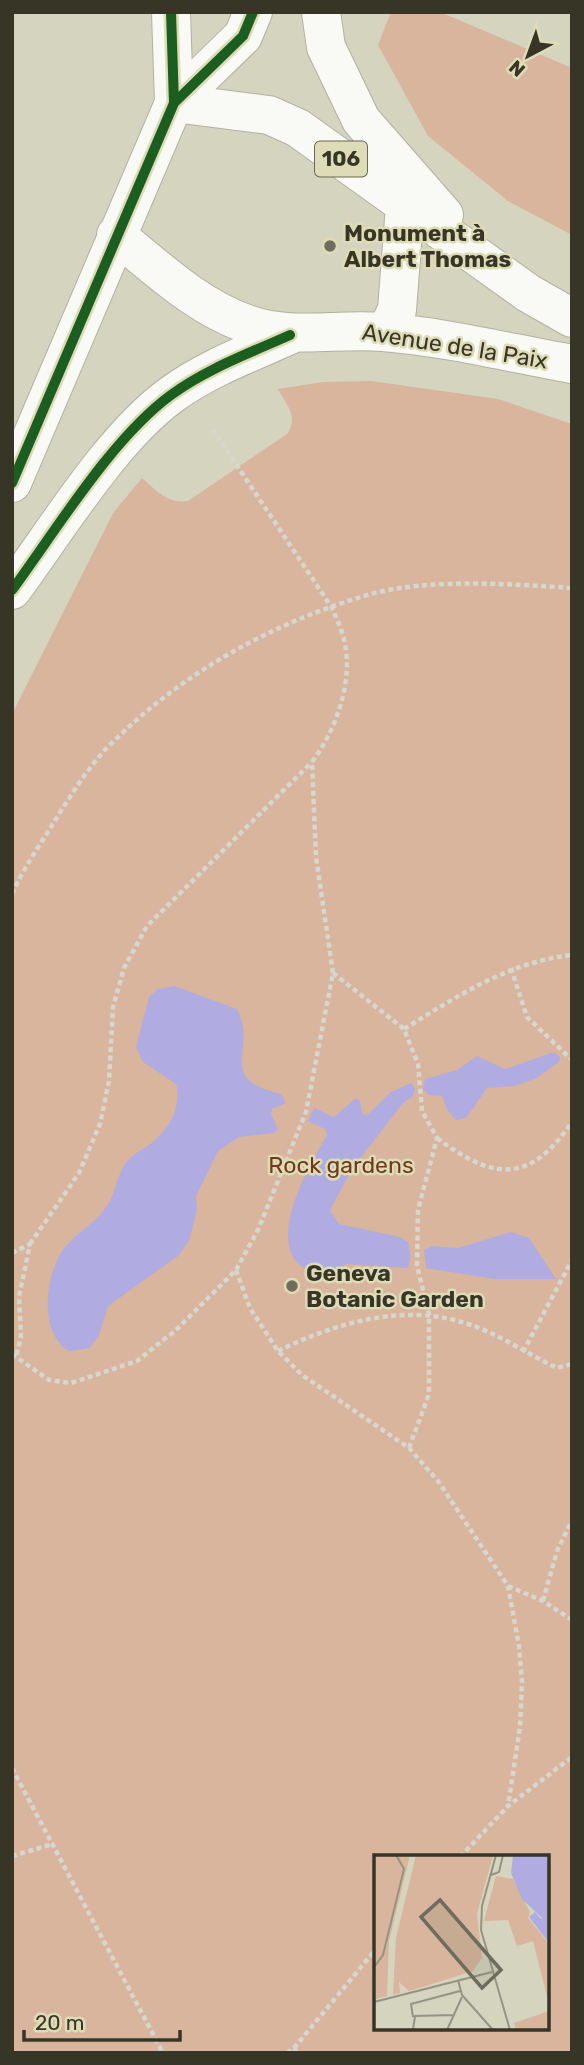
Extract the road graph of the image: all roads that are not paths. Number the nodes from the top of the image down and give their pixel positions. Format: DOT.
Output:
graph roads {
  1 [pos="171,12"];
  2 [pos="253,12"];
  3 [pos="321,12"];
  4 [pos="174,103"];
  5 [pos="405,206"];
  6 [pos="116,235"];
  7 [pos="487,264"];
  8 [pos="572,318"];
  9 [pos="386,332"];
  10 [pos="290,335"];
  11 [pos="572,364"];
  12 [pos="12,482"];
  13 [pos="12,590"];
  1 -- 4 [label="main road"];
  2 -- 4 [label="main road"];
  3 -- 7 [label="main road"];
  4 -- 5 [label="main road, 106"];
  4 -- 6 [label="main road"];
  5 -- 7 [label="main road, 106"];
  5 -- 9 [label="main road"];
  6 -- 10 [label="main road, Avenue de la Paix"];
  6 -- 12 [label="main road"];
  7 -- 8 [label="main road, 106"];
  9 -- 10 [label="main road, Avenue de la Paix"];
  9 -- 11 [label="main road, Avenue de la Paix"];
  10 -- 13 [label="main road"];
}
